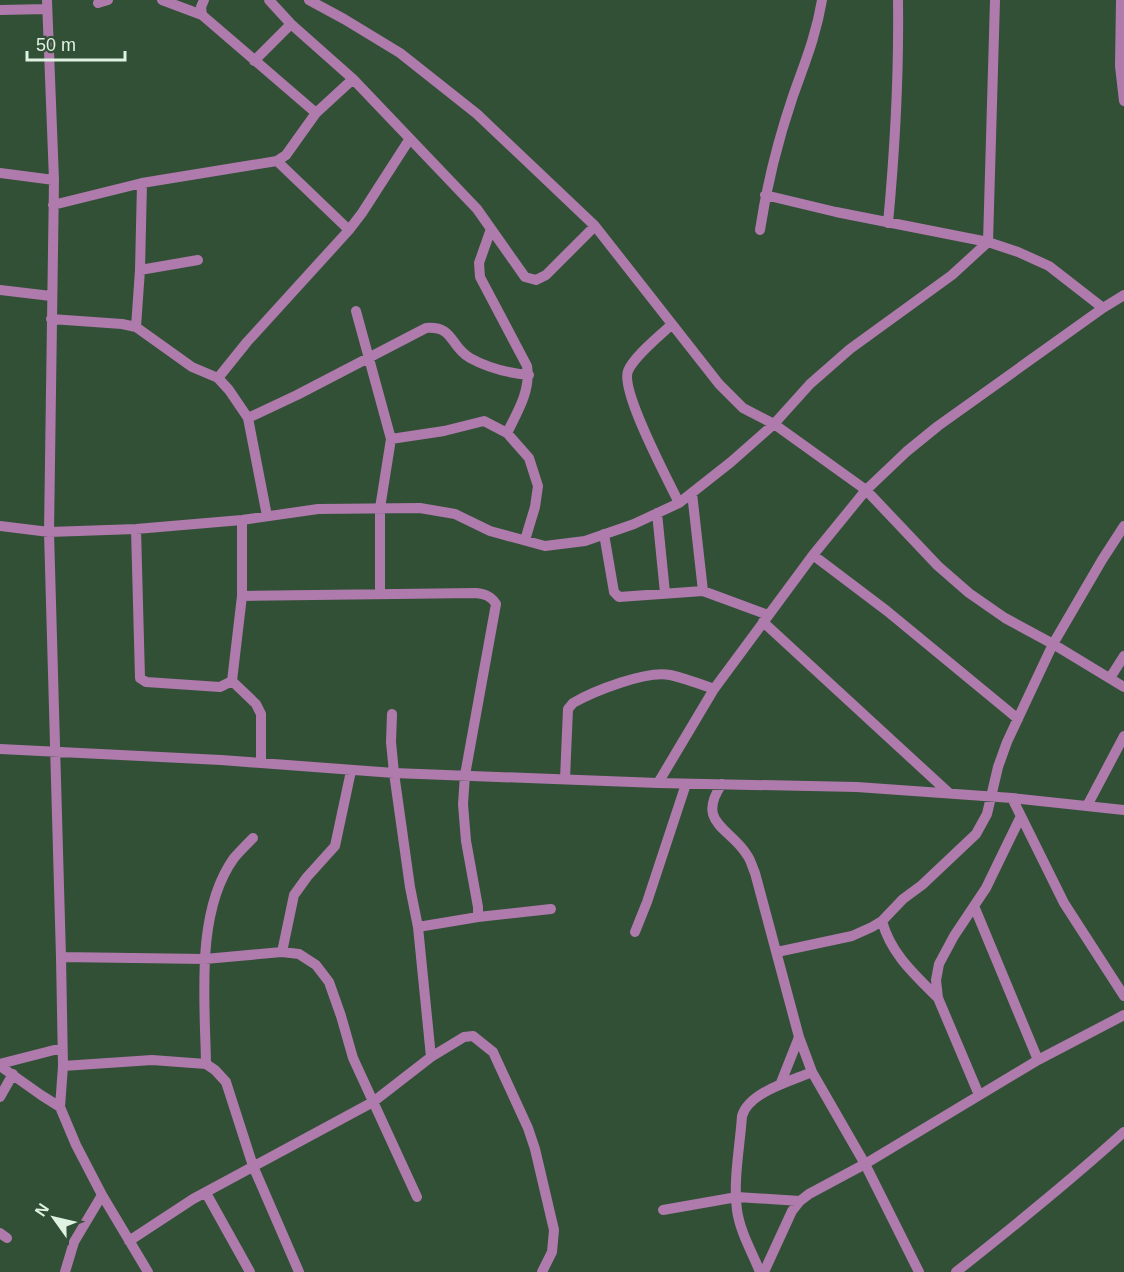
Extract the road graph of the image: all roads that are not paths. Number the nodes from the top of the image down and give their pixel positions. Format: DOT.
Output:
graph roads {
  1 [pos="162,0"];
  2 [pos="204,0"];
  3 [pos="269,0"];
  4 [pos="309,0"];
  5 [pos="822,0"];
  6 [pos="898,0"];
  7 [pos="995,0"];
  8 [pos="1121,0"];
  9 [pos="47,4"];
  10 [pos="0,10"];
  11 [pos="202,15"];
  12 [pos="291,24"];
  13 [pos="254,61"];
  14 [pos="353,80"];
  15 [pos="1124,101"];
  16 [pos="316,113"];
  17 [pos="409,140"];
  18 [pos="277,161"];
  19 [pos="0,173"];
  20 [pos="54,180"];
  21 [pos="141,183"];
  22 [pos="765,195"];
  23 [pos="53,205"];
  24 [pos="888,223"];
  25 [pos="595,226"];
  26 [pos="491,229"];
  27 [pos="349,230"];
  28 [pos="760,230"];
  29 [pos="988,242"];
  30 [pos="198,260"];
  31 [pos="140,270"];
  32 [pos="0,290"];
  33 [pos="51,296"];
  34 [pos="1124,296"];
  35 [pos="1103,308"];
  36 [pos="356,311"];
  37 [pos="51,319"];
  38 [pos="672,324"];
  39 [pos="136,327"];
  40 [pos="369,357"];
  41 [pos="528,375"];
  42 [pos="218,378"];
  43 [pos="248,418"];
  44 [pos="774,424"];
  45 [pos="507,433"];
  46 [pos="391,439"];
  47 [pos="866,490"];
  48 [pos="692,492"];
  49 [pos="679,503"];
  50 [pos="380,508"];
  51 [pos="657,513"];
  52 [pos="267,516"];
  53 [pos="242,520"];
  54 [pos="0,526"];
  55 [pos="1124,526"];
  56 [pos="136,529"];
  57 [pos="49,532"];
  58 [pos="604,534"];
  59 [pos="525,540"];
  60 [pos="813,555"];
  61 [pos="703,591"];
  62 [pos="665,593"];
  63 [pos="380,594"];
  64 [pos="242,596"];
  65 [pos="766,619"];
  66 [pos="1053,644"];
  67 [pos="1124,656"];
  68 [pos="1110,678"];
  69 [pos="232,681"];
  70 [pos="1124,687"];
  71 [pos="714,689"];
  72 [pos="392,714"];
  73 [pos="1018,719"];
  74 [pos="1124,736"];
  75 [pos="0,749"];
  76 [pos="56,751"];
  77 [pos="261,763"];
  78 [pos="351,771"];
  79 [pos="394,773"];
  80 [pos="465,775"];
  81 [pos="565,779"];
  82 [pos="658,783"];
  83 [pos="686,784"];
  84 [pos="722,784"];
  85 [pos="949,793"];
  86 [pos="990,796"];
  87 [pos="1012,798"];
  88 [pos="1087,806"];
  89 [pos="1124,810"];
  90 [pos="1021,816"];
  91 [pos="254,838"];
  92 [pos="974,906"];
  93 [pos="551,909"];
  94 [pos="478,917"];
  95 [pos="882,921"];
  96 [pos="418,927"];
  97 [pos="635,932"];
  98 [pos="282,951"];
  99 [pos="777,952"];
  100 [pos="61,957"];
  101 [pos="205,959"];
  102 [pos="1124,996"];
  103 [pos="938,998"];
  104 [pos="1124,1015"];
  105 [pos="799,1037"];
  106 [pos="62,1048"];
  107 [pos="431,1057"];
  108 [pos="1038,1060"];
  109 [pos="206,1064"];
  110 [pos="0,1065"];
  111 [pos="63,1066"];
  112 [pos="813,1072"];
  113 [pos="13,1074"];
  114 [pos="780,1085"];
  115 [pos="980,1095"];
  116 [pos="0,1097"];
  117 [pos="373,1102"];
  118 [pos="60,1107"];
  119 [pos="1124,1132"];
  120 [pos="865,1164"];
  121 [pos="253,1166"];
  122 [pos="206,1192"];
  123 [pos="102,1195"];
  124 [pos="417,1197"];
  125 [pos="737,1197"];
  126 [pos="800,1201"];
  127 [pos="663,1210"];
  128 [pos="129,1241"];
  129 [pos="65,1272"];
  130 [pos="147,1272"];
  131 [pos="250,1272"];
  132 [pos="299,1272"];
  133 [pos="542,1272"];
  134 [pos="762,1272"];
  135 [pos="919,1272"];
  136 [pos="956,1272"];
  1 -- 11 [label="street"];
  2 -- 11 [label="street"];
  3 -- 12 [label="street"];
  4 -- 25 [label="street"];
  5 -- 22 [label="street"];
  6 -- 24 [label="street"];
  7 -- 29 [label="street"];
  8 -- 15 [label="street"];
  9 -- 10 [label="street"];
  9 -- 20 [label="street"];
  11 -- 13 [label="street"];
  12 -- 13 [label="street"];
  12 -- 14 [label="street"];
  13 -- 16 [label="street"];
  14 -- 16 [label="street"];
  14 -- 17 [label="street"];
  16 -- 18 [label="street"];
  17 -- 26 [label="street"];
  17 -- 27 [label="street"];
  18 -- 21 [label="street"];
  18 -- 27 [label="street"];
  19 -- 20 [label="street"];
  20 -- 23 [label="street"];
  21 -- 23 [label="street"];
  21 -- 31 [label="street"];
  22 -- 24 [label="street"];
  22 -- 28 [label="street"];
  23 -- 33 [label="street"];
  24 -- 29 [label="street"];
  25 -- 26 [label="street"];
  25 -- 38 [label="street"];
  26 -- 41 [label="street"];
  27 -- 42 [label="street"];
  29 -- 35 [label="street"];
  29 -- 44 [label="street"];
  30 -- 31 [label="street"];
  31 -- 39 [label="street"];
  32 -- 33 [label="street"];
  33 -- 37 [label="street"];
  34 -- 35 [label="street"];
  35 -- 47 [label="street"];
  36 -- 40 [label="street"];
  37 -- 39 [label="street"];
  37 -- 57 [label="street"];
  38 -- 44 [label="street"];
  38 -- 49 [label="street"];
  39 -- 42 [label="street"];
  40 -- 41 [label="street"];
  40 -- 43 [label="street"];
  40 -- 46 [label="street"];
  41 -- 45 [label="street"];
  42 -- 43 [label="street"];
  43 -- 52 [label="street"];
  44 -- 47 [label="street"];
  44 -- 48 [label="street"];
  45 -- 46 [label="street"];
  45 -- 59 [label="street"];
  46 -- 50 [label="street"];
  47 -- 60 [label="street"];
  47 -- 66 [label="street"];
  48 -- 49 [label="street"];
  48 -- 61 [label="street"];
  49 -- 51 [label="street"];
  50 -- 52 [label="street"];
  50 -- 59 [label="street"];
  50 -- 63 [label="street"];
  51 -- 58 [label="street"];
  51 -- 62 [label="street"];
  52 -- 53 [label="street"];
  53 -- 56 [label="street"];
  53 -- 64 [label="street"];
  54 -- 57 [label="street"];
  55 -- 66 [label="street"];
  56 -- 57 [label="street"];
  56 -- 69 [label="street"];
  57 -- 76 [label="street"];
  58 -- 59 [label="street"];
  58 -- 62 [label="street"];
  60 -- 65 [label="street"];
  60 -- 73 [label="street"];
  61 -- 62 [label="street"];
  61 -- 65 [label="street"];
  63 -- 64 [label="street"];
  63 -- 80 [label="street"];
  64 -- 69 [label="street"];
  65 -- 71 [label="street"];
  65 -- 85 [label="street"];
  66 -- 68 [label="street"];
  66 -- 73 [label="street"];
  67 -- 68 [label="street"];
  68 -- 70 [label="street"];
  69 -- 77 [label="street"];
  71 -- 81 [label="street"];
  71 -- 82 [label="street"];
  72 -- 79 [label="street"];
  73 -- 86 [label="street"];
  74 -- 88 [label="street"];
  75 -- 76 [label="street"];
  76 -- 77 [label="street"];
  76 -- 100 [label="street"];
  77 -- 78 [label="street"];
  78 -- 79 [label="street"];
  78 -- 98 [label="street"];
  79 -- 80 [label="street"];
  79 -- 96 [label="street"];
  80 -- 81 [label="street"];
  80 -- 94 [label="street"];
  81 -- 82 [label="street"];
  82 -- 83 [label="street"];
  83 -- 84 [label="street"];
  83 -- 97 [label="street"];
  84 -- 85 [label="street"];
  84 -- 99 [label="street"];
  85 -- 86 [label="street"];
  86 -- 87 [label="street"];
  86 -- 95 [label="street"];
  87 -- 88 [label="street"];
  87 -- 90 [label="street"];
  88 -- 89 [label="street"];
  90 -- 92 [label="street"];
  90 -- 102 [label="street"];
  91 -- 101 [label="street"];
  92 -- 103 [label="street"];
  92 -- 108 [label="street"];
  93 -- 94 [label="street"];
  94 -- 96 [label="street"];
  95 -- 99 [label="street"];
  95 -- 103 [label="street"];
  96 -- 107 [label="street"];
  98 -- 101 [label="street"];
  98 -- 117 [label="street"];
  99 -- 105 [label="street"];
  100 -- 101 [label="street"];
  100 -- 106 [label="street"];
  101 -- 109 [label="street"];
  103 -- 115 [label="street"];
  104 -- 108 [label="street"];
  105 -- 112 [label="street"];
  105 -- 114 [label="street"];
  106 -- 110 [label="street"];
  106 -- 111 [label="street"];
  107 -- 117 [label="street"];
  107 -- 133 [label="street"];
  108 -- 115 [label="street"];
  109 -- 111 [label="street"];
  109 -- 121 [label="street"];
  110 -- 113 [label="street"];
  111 -- 118 [label="street"];
  112 -- 114 [label="street"];
  112 -- 120 [label="street"];
  113 -- 116 [label="street"];
  113 -- 118 [label="street"];
  114 -- 125 [label="street"];
  115 -- 120 [label="street"];
  117 -- 121 [label="street"];
  117 -- 124 [label="street"];
  118 -- 123 [label="street"];
  119 -- 136 [label="street"];
  120 -- 126 [label="street"];
  120 -- 135 [label="street"];
  121 -- 122 [label="street"];
  121 -- 132 [label="street"];
  122 -- 128 [label="street"];
  122 -- 131 [label="street"];
  123 -- 128 [label="street"];
  123 -- 129 [label="street"];
  125 -- 126 [label="street"];
  125 -- 127 [label="street"];
  125 -- 134 [label="street"];
  126 -- 134 [label="street"];
  128 -- 130 [label="street"];
}
